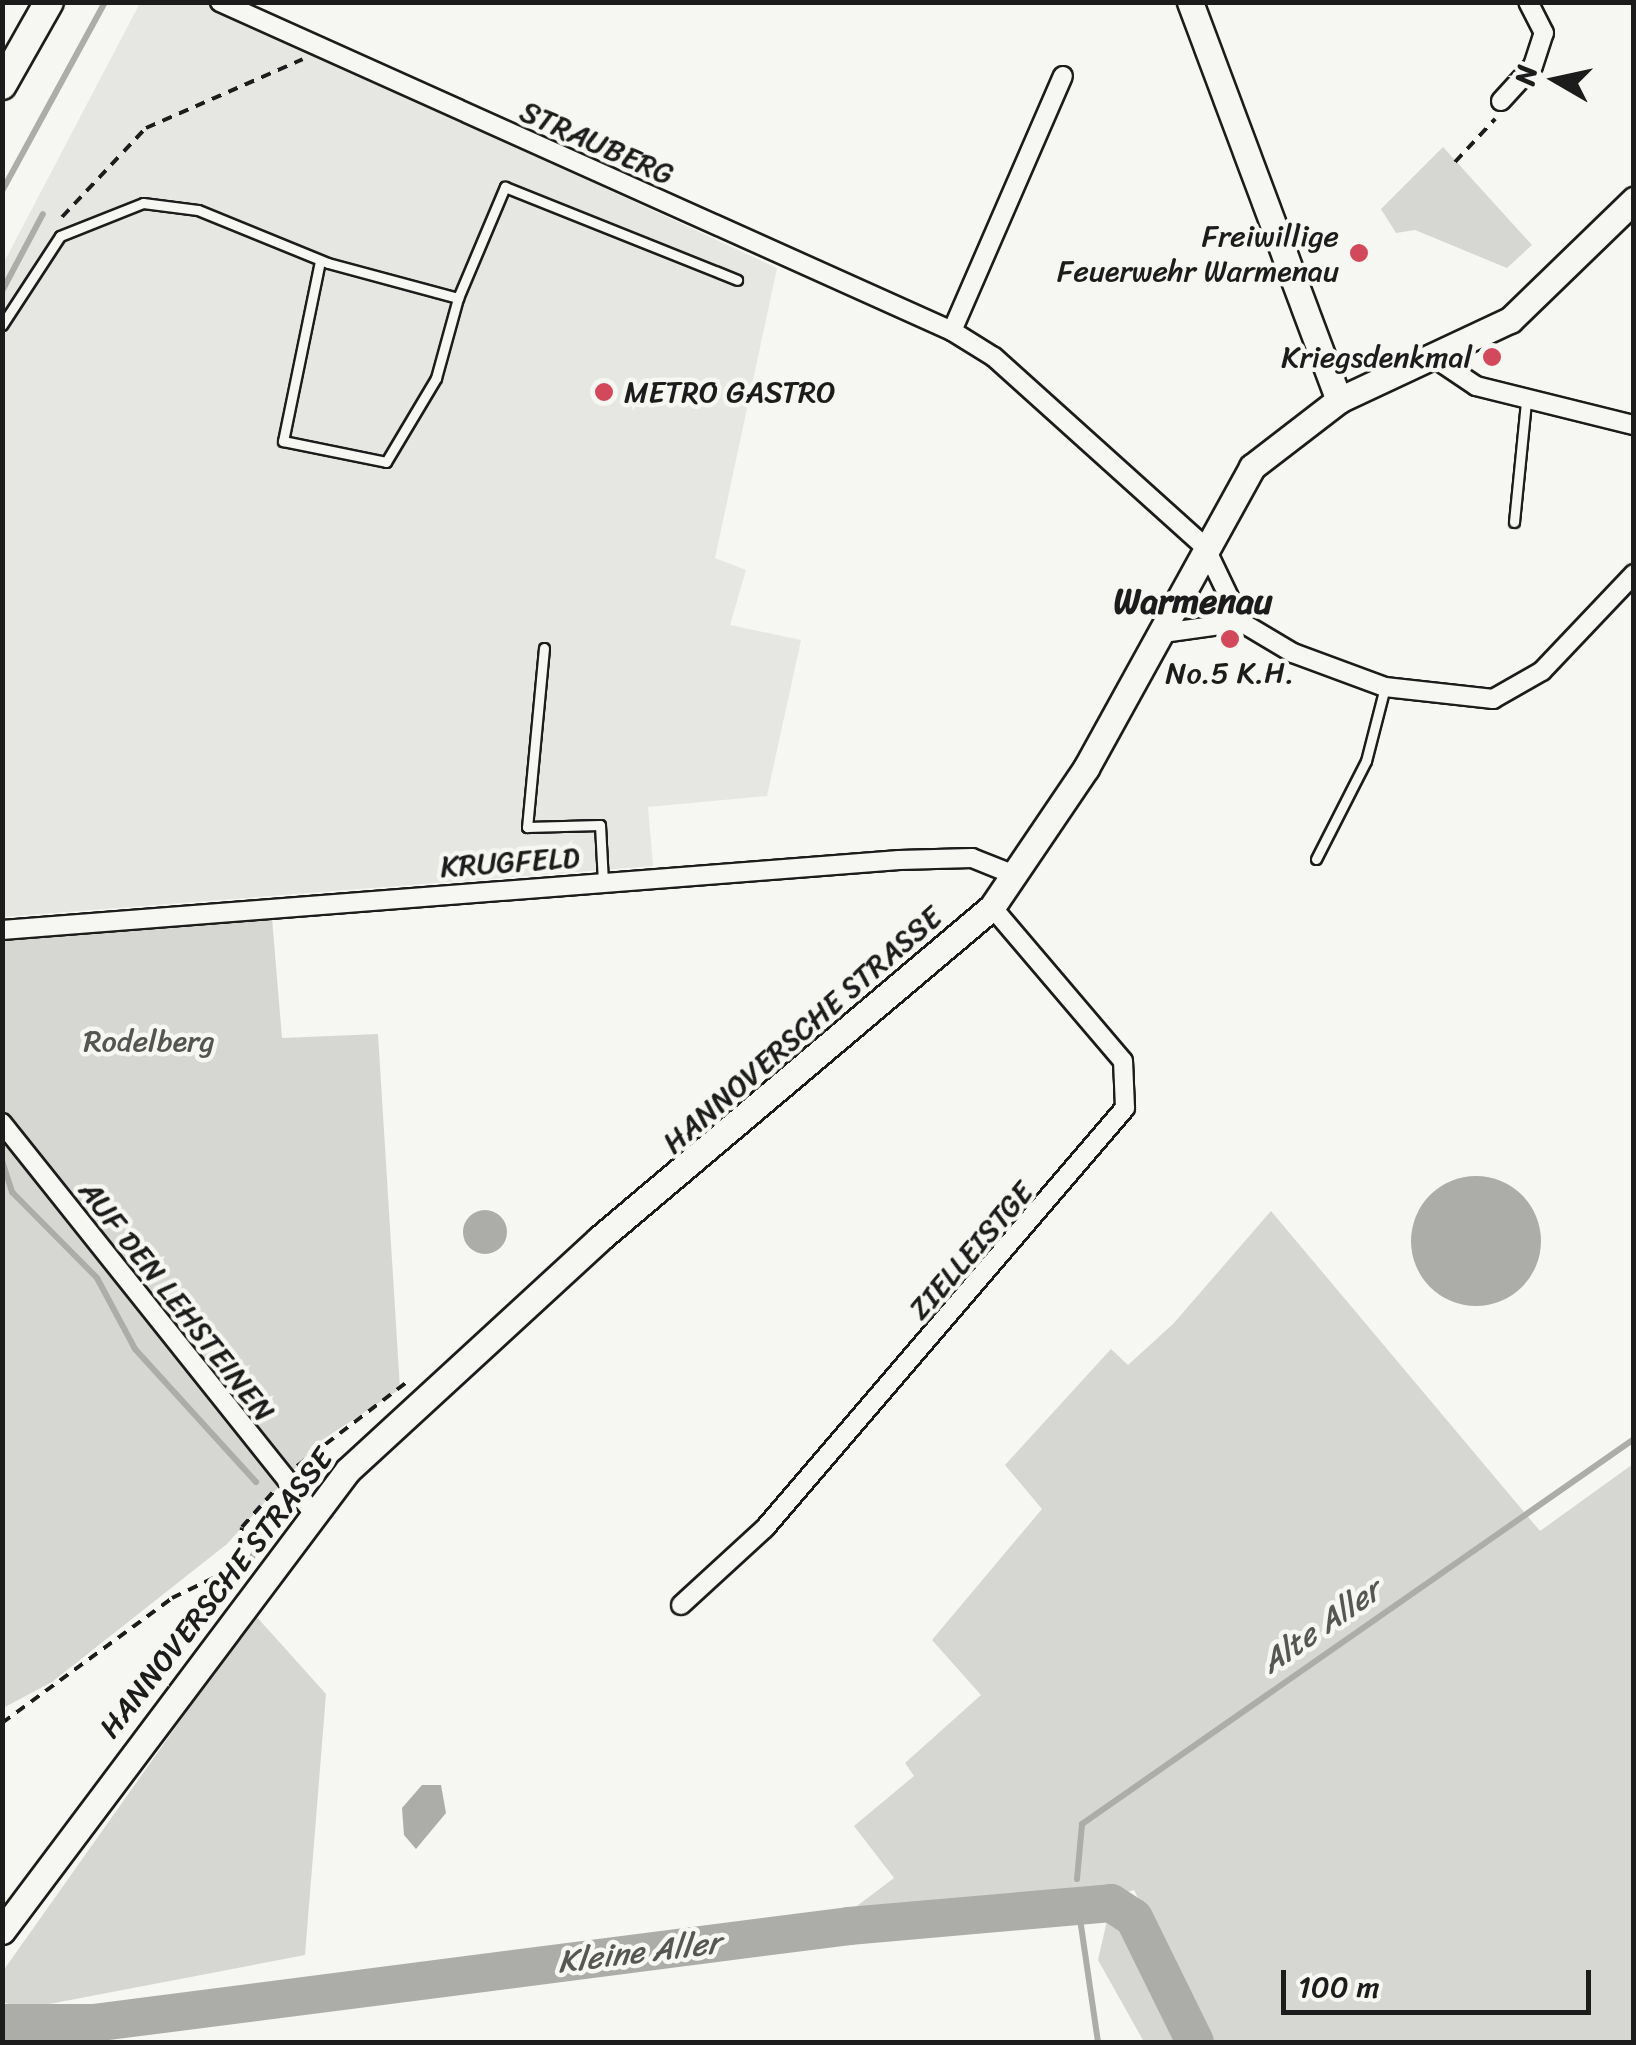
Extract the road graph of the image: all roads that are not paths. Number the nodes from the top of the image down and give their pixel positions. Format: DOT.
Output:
graph roads {
  1 [pos="49,2"];
  2 [pos="220,2"];
  3 [pos="1190,2"];
  4 [pos="1528,2"];
  5 [pos="1063,76"];
  6 [pos="2,85"];
  7 [pos="1501,101"];
  8 [pos="1634,200"];
  9 [pos="320,260"];
  10 [pos="737,280"];
  11 [pos="458,298"];
  12 [pos="2,326"];
  13 [pos="952,331"];
  14 [pos="1433,358"];
  15 [pos="1338,400"];
  16 [pos="1526,402"];
  17 [pos="1634,425"];
  18 [pos="1514,522"];
  19 [pos="1204,547"];
  20 [pos="1634,574"];
  21 [pos="1241,622"];
  22 [pos="1163,633"];
  23 [pos="544,648"];
  24 [pos="1385,686"];
  25 [pos="1316,859"];
  26 [pos="1018,876"];
  27 [pos="603,882"];
  28 [pos="992,908"];
  29 [pos="2,930"];
  30 [pos="2,1123"];
  31 [pos="312,1512"];
  32 [pos="681,1605"];
  33 [pos="2,1931"];
  1 -- 6 [label="main road"];
  2 -- 13 [label="street, STRAUBERG"];
  3 -- 15 [label="street"];
  4 -- 7 [label="street"];
  5 -- 13 [label="street"];
  8 -- 14 [label="street, HANNOVERSCHE STRASSE"];
  9 -- 11 [label="lane"];
  9 -- 11 [label="lane"];
  9 -- 12 [label="lane"];
  10 -- 11 [label="lane"];
  13 -- 19 [label="street, STRAUBERG"];
  14 -- 15 [label="street, HANNOVERSCHE STRASSE"];
  14 -- 16 [label="street"];
  15 -- 19 [label="street, HANNOVERSCHE STRASSE"];
  16 -- 17 [label="street"];
  16 -- 18 [label="lane"];
  19 -- 21 [label="street"];
  19 -- 22 [label="street, HANNOVERSCHE STRASSE"];
  20 -- 24 [label="street"];
  21 -- 22 [label="street"];
  21 -- 24 [label="street"];
  22 -- 26 [label="street, HANNOVERSCHE STRASSE"];
  23 -- 27 [label="lane"];
  24 -- 25 [label="lane"];
  26 -- 27 [label="street, KRUGFELD"];
  26 -- 28 [label="street, HANNOVERSCHE STRASSE"];
  27 -- 29 [label="street, KRUGFELD"];
  28 -- 31 [label="street, HANNOVERSCHE STRASSE"];
  28 -- 32 [label="street, ZIELLEISTGE"];
  30 -- 31 [label="street, AUF DEN LEHSTEINEN"];
  31 -- 33 [label="street, HANNOVERSCHE STRASSE"];
}
